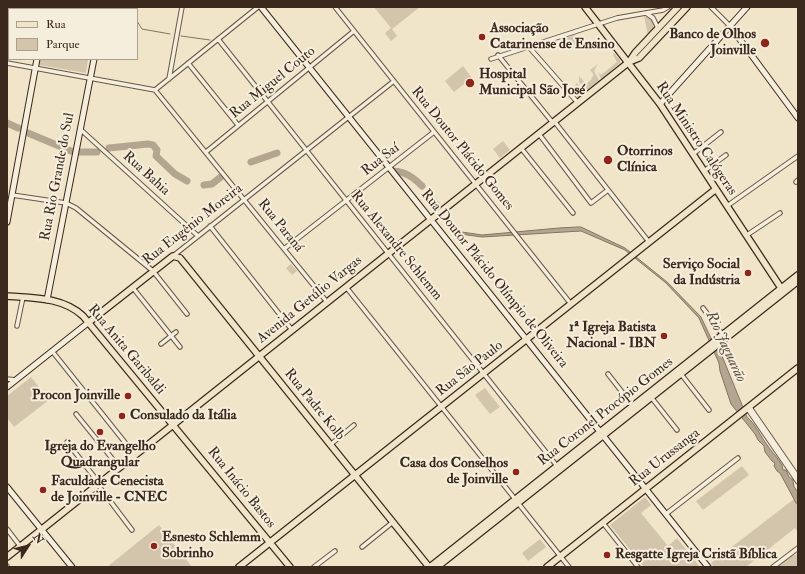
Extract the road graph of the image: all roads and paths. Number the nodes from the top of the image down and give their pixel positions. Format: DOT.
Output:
graph roads {
  1 [pos="182,7"];
  2 [pos="258,7"];
  3 [pos="261,7"];
  4 [pos="335,7"];
  5 [pos="585,7"];
  6 [pos="668,7"];
  7 [pos="678,7"];
  8 [pos="687,7"];
  9 [pos="711,7"];
  10 [pos="748,7"];
  11 [pos="646,13"];
  12 [pos="598,24"];
  13 [pos="730,26"];
  14 [pos="658,28"];
  15 [pos="354,31"];
  16 [pos="218,39"];
  17 [pos="528,46"];
  18 [pos="498,55"];
  19 [pos="490,59"];
  20 [pos="38,60"];
  21 [pos="94,60"];
  22 [pos="628,62"];
  23 [pos="7,63"];
  24 [pos="188,63"];
  25 [pos="309,67"];
  26 [pos="36,68"];
  27 [pos="90,78"];
  28 [pos="168,79"];
  29 [pos="394,81"];
  30 [pos="155,90"];
  31 [pos="267,102"];
  32 [pos="578,102"];
  33 [pos="660,104"];
  34 [pos="349,117"];
  35 [pos="798,118"];
  36 [pos="553,122"];
  37 [pos="238,125"];
  38 [pos="80,129"];
  39 [pos="434,132"];
  40 [pos="722,132"];
  41 [pos="539,134"];
  42 [pos="521,148"];
  43 [pos="306,150"];
  44 [pos="206,152"];
  45 [pos="693,154"];
  46 [pos="726,155"];
  47 [pos="798,156"];
  48 [pos="389,167"];
  49 [pos="704,171"];
  50 [pos="476,184"];
  51 [pos="716,189"];
  52 [pos="608,190"];
  53 [pos="12,195"];
  54 [pos="244,200"];
  55 [pos="346,201"];
  56 [pos="66,203"];
  57 [pos="727,206"];
  58 [pos="573,213"];
  59 [pos="780,213"];
  60 [pos="431,220"];
  61 [pos="7,222"];
  62 [pos="210,226"];
  63 [pos="746,235"];
  64 [pos="198,236"];
  65 [pos="649,242"];
  66 [pos="284,249"];
  67 [pos="179,251"];
  68 [pos="388,254"];
  69 [pos="173,256"];
  70 [pos="180,258"];
  71 [pos="153,271"];
  72 [pos="798,275"];
  73 [pos="798,281"];
  74 [pos="346,287"];
  75 [pos="133,288"];
  76 [pos="782,288"];
  77 [pos="7,296"];
  78 [pos="23,297"];
  79 [pos="47,300"];
  80 [pos="327,302"];
  81 [pos="571,304"];
  82 [pos="702,308"];
  83 [pos="187,314"];
  84 [pos="89,322"];
  85 [pos="17,326"];
  86 [pos="292,330"];
  87 [pos="176,332"];
  88 [pos="723,335"];
  89 [pos="171,336"];
  90 [pos="526,339"];
  91 [pos="716,343"];
  92 [pos="161,344"];
  93 [pos="180,347"];
  94 [pos="709,348"];
  95 [pos="52,351"];
  96 [pos="259,356"];
  97 [pos="798,368"];
  98 [pos="484,373"];
  99 [pos="608,374"];
  100 [pos="681,374"];
  101 [pos="7,379"];
  102 [pos="16,380"];
  103 [pos="7,387"];
  104 [pos="651,397"];
  105 [pos="633,406"];
  106 [pos="441,407"];
  107 [pos="747,408"];
  108 [pos="709,410"];
  109 [pos="76,414"];
  110 [pos="173,425"];
  111 [pos="354,425"];
  112 [pos="677,430"];
  113 [pos="602,433"];
  114 [pos="67,442"];
  115 [pos="330,445"];
  116 [pos="135,455"];
  117 [pos="738,458"];
  118 [pos="557,466"];
  119 [pos="119,467"];
  120 [pos="355,475"];
  121 [pos="798,477"];
  122 [pos="798,482"];
  123 [pos="98,484"];
  124 [pos="7,486"];
  125 [pos="646,489"];
  126 [pos="516,501"];
  127 [pos="666,514"];
  128 [pos="393,522"];
  129 [pos="603,523"];
  130 [pos="7,529"];
  131 [pos="42,529"];
  132 [pos="132,530"];
  133 [pos="270,542"];
  134 [pos="20,546"];
  135 [pos="362,547"];
  136 [pos="798,548"];
  137 [pos="335,550"];
  138 [pos="560,556"];
  139 [pos="7,557"];
  140 [pos="72,567"];
  141 [pos="239,567"];
  142 [pos="290,567"];
  143 [pos="314,567"];
  144 [pos="429,567"];
  145 [pos="437,567"];
  146 [pos="547,567"];
  147 [pos="569,567"];
  148 [pos="638,567"];
  149 [pos="708,567"];
  150 [pos="773,567"];
  1 -- 28 [label="street"];
  2 -- 16 [label="street"];
  3 -- 25 [label="main road, Rua Doutor Plácido Olímpio de Oliveira"];
  4 -- 15 [label="street, Rua Doutor Plácido Gomes"];
  5 -- 12 [label="main road, Rua Ministro Calógeras"];
  6 -- 11 [label="street"];
  7 -- 14 [label="main road"];
  8 -- 22 [label="main road"];
  9 -- 13 [label="street"];
  10 -- 13 [label="main road"];
  11 -- 12 [label="street"];
  11 -- 14 [label="street"];
  12 -- 17 [label="street"];
  12 -- 22 [label="main road, Rua Ministro Calógeras"];
  13 -- 33 [label="main road"];
  13 -- 35 [label="main road"];
  14 -- 22 [label="main road"];
  15 -- 25 [label="street, Rua Miguel Couto"];
  15 -- 29 [label="street, Rua Doutor Plácido Gomes"];
  16 -- 24 [label="street"];
  16 -- 31 [label="street, Rua Alexandre Schlemm"];
  17 -- 18 [label="street"];
  17 -- 32 [label="street"];
  18 -- 19 [label="street"];
  18 -- 36 [label="street"];
  20 -- 26 [label="main road"];
  21 -- 27 [label="main road, Rua Rio Grande do Sul"];
  22 -- 32 [label="main road, Avenida Getúlio Vargas"];
  22 -- 33 [label="main road, Rua Ministro Calógeras"];
  23 -- 26 [label="street"];
  24 -- 28 [label="street"];
  24 -- 37 [label="street"];
  25 -- 31 [label="street, Rua Miguel Couto"];
  25 -- 34 [label="main road, Rua Doutor Plácido Olímpio de Oliveira"];
  26 -- 27 [label="street"];
  26 -- 53 [label="main road"];
  27 -- 30 [label="street"];
  27 -- 38 [label="main road, Rua Rio Grande do Sul"];
  28 -- 30 [label="street"];
  29 -- 34 [label="street, Rua Eugênio Moreira"];
  29 -- 39 [label="street, Rua Doutor Plácido Gomes"];
  30 -- 44 [label="street, Rua Paraná"];
  31 -- 37 [label="street, Rua Miguel Couto"];
  31 -- 43 [label="street, Rua Alexandre Schlemm"];
  32 -- 36 [label="main road, Avenida Getúlio Vargas"];
  33 -- 45 [label="main road, Rua Ministro Calógeras"];
  34 -- 43 [label="street, Rua Eugênio Moreira"];
  34 -- 48 [label="main road, Rua Doutor Plácido Olímpio de Oliveira"];
  36 -- 41 [label="main road, Avenida Getúlio Vargas"];
  36 -- 52 [label="street"];
  37 -- 44 [label="street, Rua Miguel Couto"];
  38 -- 56 [label="main road, Rua Rio Grande do Sul"];
  38 -- 64 [label="street, Rua Bahia"];
  39 -- 48 [label="street, Rua Saí"];
  39 -- 50 [label="street, Rua Doutor Plácido Gomes"];
  40 -- 45 [label="street"];
  41 -- 42 [label="main road, Avenida Getúlio Vargas"];
  41 -- 52 [label="street"];
  42 -- 50 [label="main road, Avenida Getúlio Vargas"];
  42 -- 58 [label="street"];
  43 -- 54 [label="street, Rua Eugênio Moreira"];
  43 -- 55 [label="street, Rua Alexandre Schlemm"];
  44 -- 54 [label="street, Rua Paraná"];
  45 -- 49 [label="main road, Rua Ministro Calógeras"];
  46 -- 49 [label="street"];
  47 -- 57 [label="street"];
  48 -- 55 [label="street, Rua Saí"];
  48 -- 60 [label="main road, Rua Doutor Plácido Olímpio de Oliveira"];
  49 -- 51 [label="main road, Rua Ministro Calógeras"];
  50 -- 60 [label="main road, Avenida Getúlio Vargas"];
  50 -- 81 [label="street, Rua Doutor Plácido Gomes"];
  51 -- 57 [label="main road, Rua Ministro Calógeras"];
  51 -- 65 [label="main road, Rua São Paulo"];
  52 -- 65 [label="street"];
  53 -- 56 [label="street"];
  53 -- 61 [label="main road"];
  54 -- 62 [label="street, Rua Eugênio Moreira"];
  54 -- 66 [label="street, Rua Paraná"];
  55 -- 66 [label="street, Rua Saí"];
  55 -- 68 [label="street, Rua Alexandre Schlemm"];
  56 -- 71 [label="street"];
  56 -- 79 [label="main road, Rua Rio Grande do Sul"];
  57 -- 63 [label="main road, Rua Ministro Calógeras"];
  59 -- 63 [label="street"];
  60 -- 68 [label="main road, Avenida Getúlio Vargas"];
  60 -- 90 [label="main road, Rua Doutor Plácido Olímpio de Oliveira"];
  62 -- 64 [label="street, Rua Eugênio Moreira"];
  62 -- 86 [label="street"];
  63 -- 76 [label="main road, Rua Ministro Calógeras"];
  64 -- 67 [label="street, Rua Eugênio Moreira"];
  65 -- 81 [label="main road, Rua São Paulo"];
  66 -- 80 [label="street, Rua Paraná"];
  67 -- 69 [label="street, Rua Eugênio Moreira"];
  67 -- 70 [label="street"];
  68 -- 74 [label="main road, Avenida Getúlio Vargas"];
  68 -- 98 [label="street, Rua Alexandre Schlemm"];
  69 -- 70 [label="main road"];
  69 -- 71 [label="main road, Rua Eugênio Moreira"];
  70 -- 96 [label="main road, Rua Padre Kolb"];
  71 -- 75 [label="main road, Rua Eugênio Moreira"];
  71 -- 83 [label="street"];
  72 -- 76 [label="main road, Rua Coronel Procópio Gomes"];
  73 -- 91 [label="main road, Rua Coronel Procópio Gomes"];
  74 -- 80 [label="main road, Avenida Getúlio Vargas"];
  74 -- 106 [label="street"];
  75 -- 84 [label="main road, Rua Eugênio Moreira"];
  75 -- 89 [label="street"];
  76 -- 88 [label="main road, Rua Coronel Procópio Gomes"];
  77 -- 78 [label="main road, Rua Anita Garibaldi"];
  78 -- 79 [label="main road, Rua Anita Garibaldi"];
  78 -- 85 [label="street"];
  79 -- 84 [label="main road, Rua Anita Garibaldi"];
  80 -- 86 [label="main road, Avenida Getúlio Vargas"];
  81 -- 90 [label="main road, Rua São Paulo"];
  82 -- 88 [label="street"];
  84 -- 95 [label="main road, Rua Eugênio Moreira"];
  84 -- 110 [label="main road, Rua Anita Garibaldi"];
  86 -- 96 [label="main road, Avenida Getúlio Vargas"];
  87 -- 89 [label="street"];
  88 -- 91 [label="main road, Rua Coronel Procópio Gomes"];
  89 -- 92 [label="street"];
  89 -- 93 [label="street"];
  90 -- 98 [label="main road, Rua São Paulo"];
  90 -- 113 [label="main road, Rua Doutor Plácido Olímpio de Oliveira"];
  91 -- 94 [label="main road, Rua Coronel Procópio Gomes"];
  94 -- 100 [label="main road, Rua Coronel Procópio Gomes"];
  94 -- 105 [label="main road, Rua Coronel Procópio Gomes"];
  95 -- 102 [label="main road, Rua Eugênio Moreira"];
  95 -- 116 [label="street"];
  96 -- 110 [label="main road, Avenida Getúlio Vargas"];
  96 -- 115 [label="main road, Rua Padre Kolb"];
  97 -- 107 [label="main road, Rua Urussanga"];
  98 -- 106 [label="main road, Rua São Paulo"];
  98 -- 118 [label="street, Rua Alexandre Schlemm"];
  99 -- 105 [label="street"];
  100 -- 104 [label="main road, Rua Coronel Procópio Gomes"];
  100 -- 108 [label="street"];
  101 -- 102 [label="street"];
  102 -- 103 [label="main road, Rua Eugênio Moreira"];
  104 -- 112 [label="street"];
  104 -- 113 [label="main road, Rua Coronel Procópio Gomes"];
  105 -- 113 [label="main road, Rua Coronel Procópio Gomes"];
  106 -- 120 [label="main road, Rua São Paulo"];
  106 -- 126 [label="street"];
  107 -- 121 [label="street"];
  107 -- 122 [label="street"];
  107 -- 125 [label="main road, Rua Urussanga"];
  109 -- 119 [label="street"];
  110 -- 116 [label="main road, Avenida Getúlio Vargas"];
  110 -- 133 [label="main road, Rua Inácio Bastos"];
  111 -- 115 [label="street"];
  113 -- 118 [label="main road, Rua Coronel Procópio Gomes"];
  113 -- 125 [label="main road, Rua Doutor Plácido Olímpio de Oliveira"];
  113 -- 126 [label="main road, Rua Coronel Procópio Gomes"];
  114 -- 123 [label="street"];
  115 -- 120 [label="main road, Rua Padre Kolb"];
  116 -- 119 [label="main road, Avenida Getúlio Vargas"];
  117 -- 127 [label="street"];
  118 -- 126 [label="main road, Rua Coronel Procópio Gomes"];
  119 -- 123 [label="main road, Avenida Getúlio Vargas"];
  120 -- 128 [label="main road, Rua Padre Kolb"];
  120 -- 133 [label="main road, Rua São Paulo"];
  123 -- 131 [label="main road, Avenida Getúlio Vargas"];
  123 -- 132 [label="street"];
  124 -- 131 [label="main road"];
  125 -- 127 [label="main road, Rua Doutor Plácido Olímpio de Oliveira"];
  125 -- 129 [label="main road, Rua Urussanga"];
  126 -- 138 [label="street"];
  126 -- 144 [label="main road, Rua Coronel Procópio Gomes"];
  126 -- 145 [label="main road, Rua Coronel Procópio Gomes"];
  127 -- 149 [label="main road, Rua Doutor Plácido Olímpio de Oliveira"];
  128 -- 135 [label="street"];
  128 -- 144 [label="main road, Rua Padre Kolb"];
  129 -- 138 [label="main road, Rua Urussanga"];
  129 -- 148 [label="street"];
  130 -- 134 [label="street"];
  131 -- 134 [label="main road, Avenida Getúlio Vargas"];
  131 -- 140 [label="main road"];
  133 -- 141 [label="main road, Rua São Paulo"];
  133 -- 142 [label="main road, Rua Inácio Bastos"];
  134 -- 139 [label="main road, Avenida Getúlio Vargas"];
  136 -- 150 [label="street"];
  137 -- 143 [label="street"];
  138 -- 146 [label="main road, Rua Urussanga"];
  138 -- 147 [label="street"];
}
